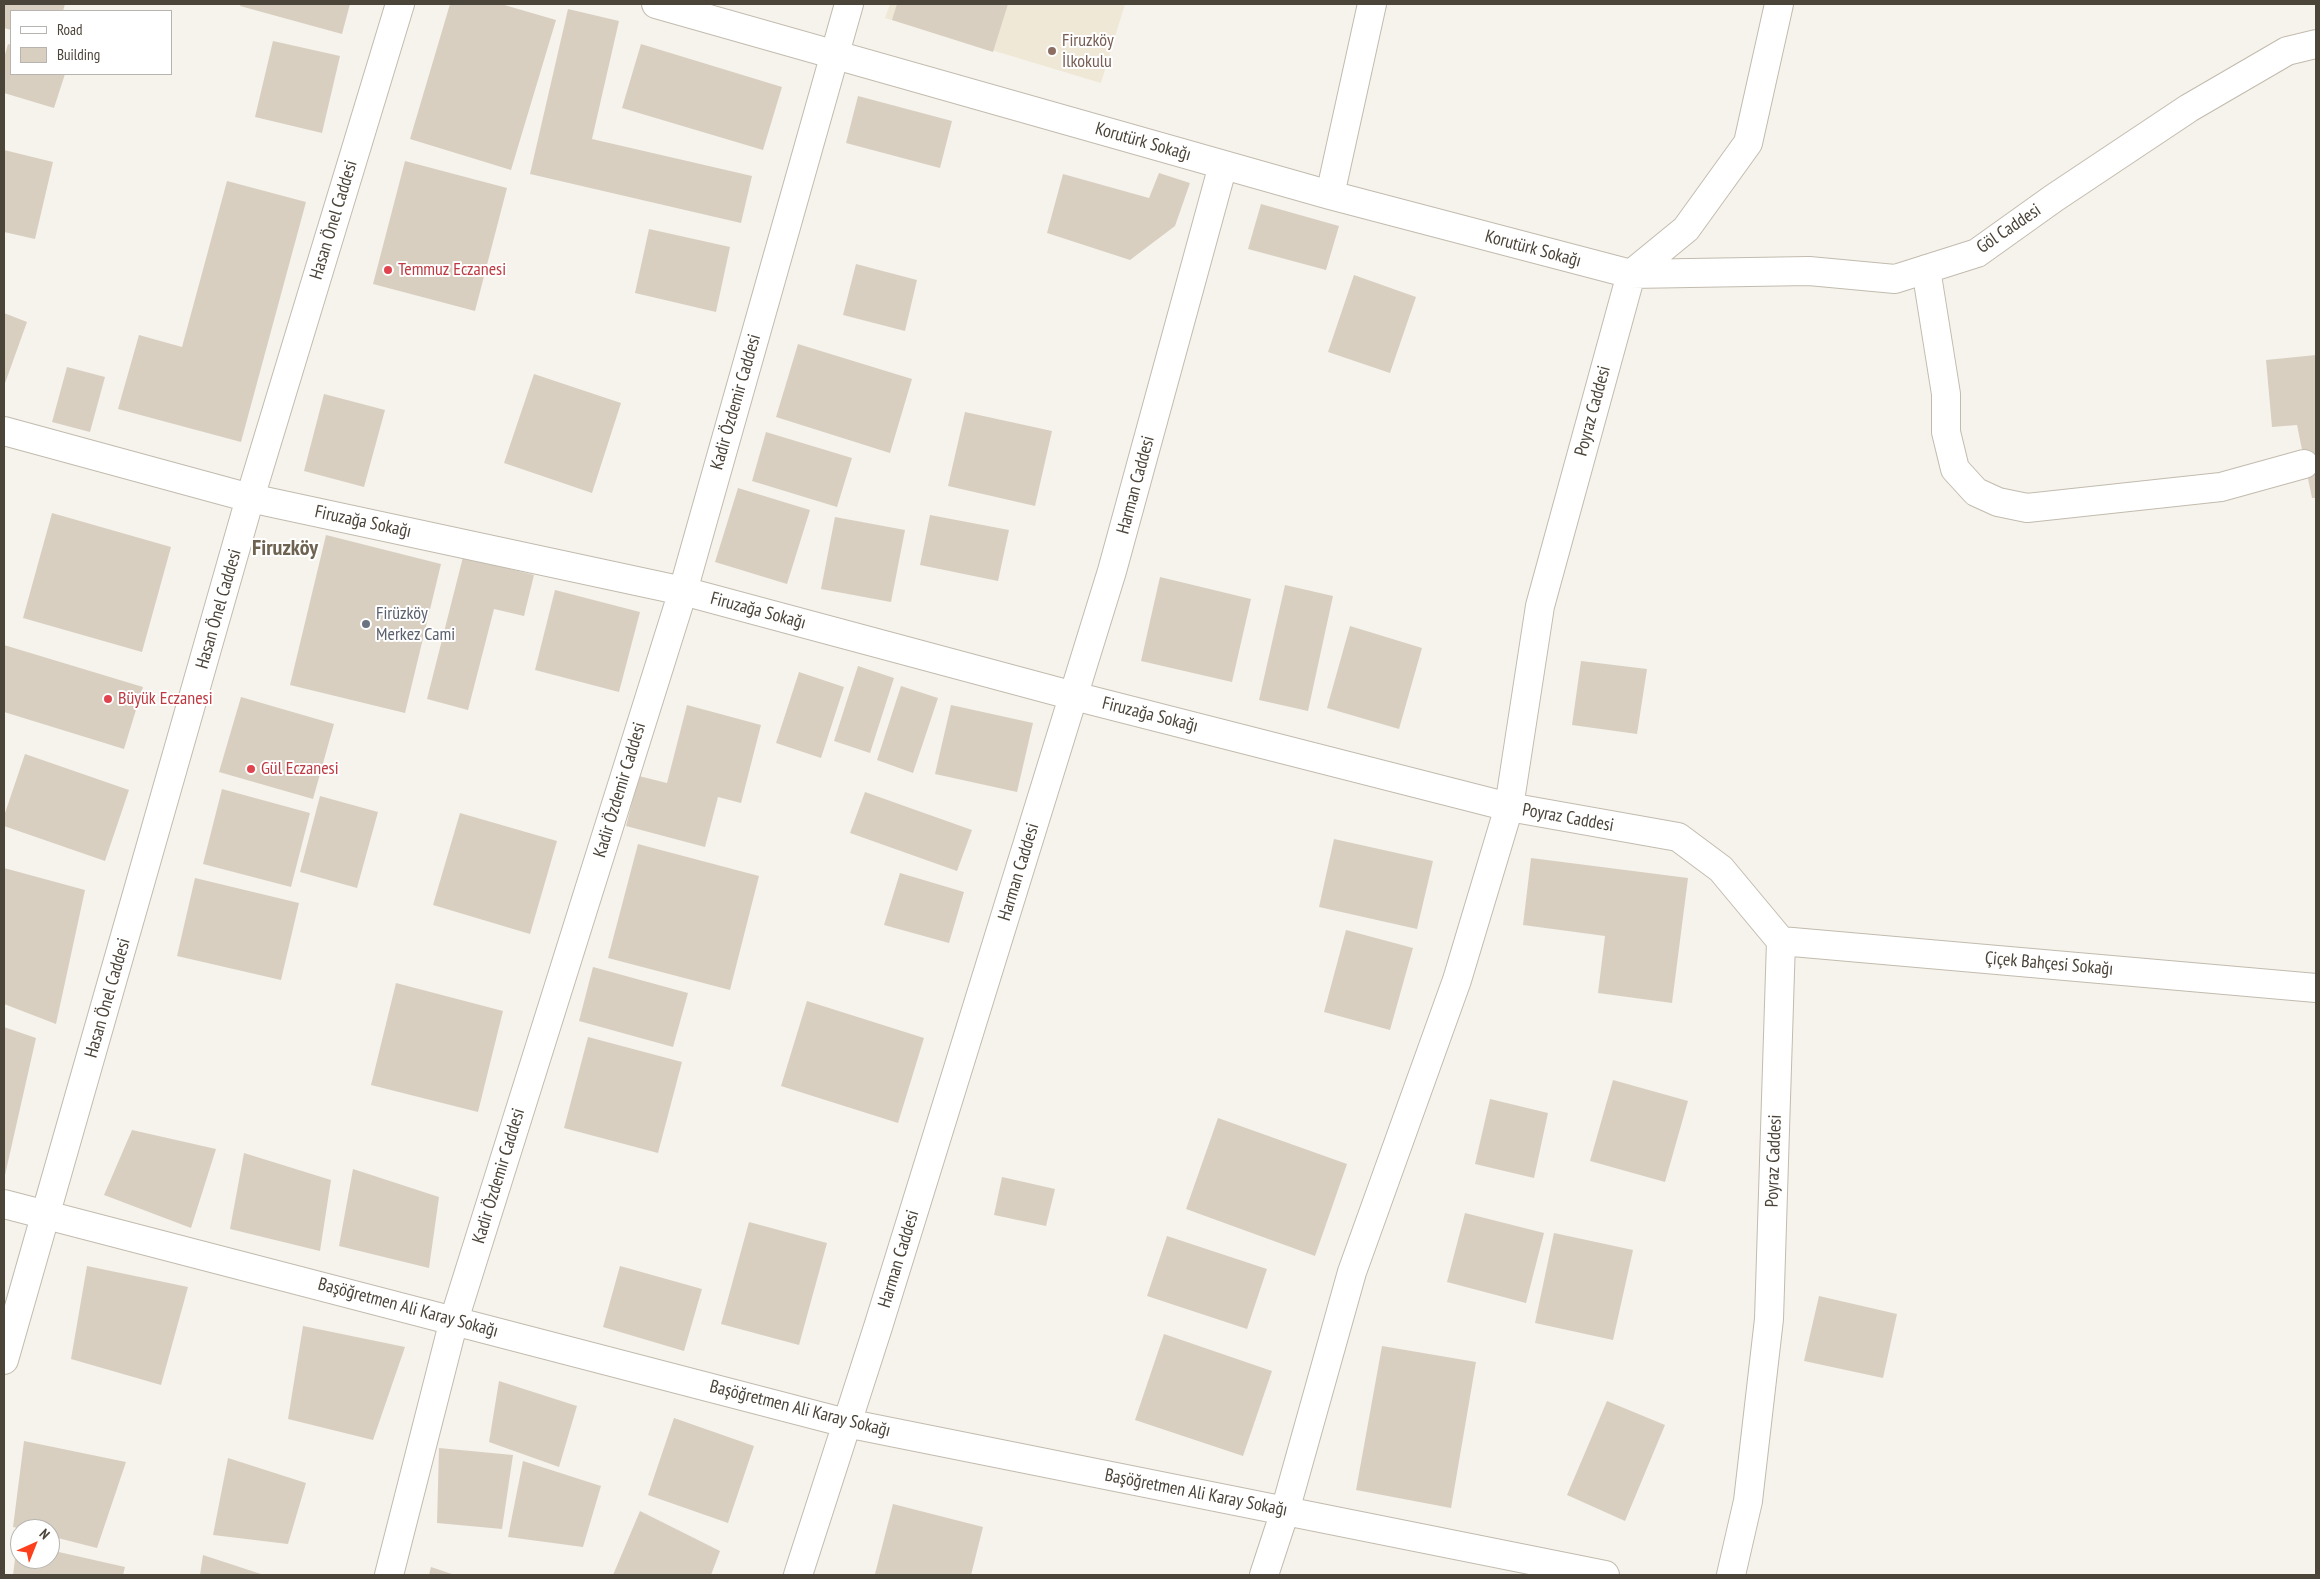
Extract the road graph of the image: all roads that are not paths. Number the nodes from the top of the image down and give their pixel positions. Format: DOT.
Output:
graph roads {
  1 [pos="400,4"];
  2 [pos="656,4"];
  3 [pos="849,4"];
  4 [pos="1372,4"];
  5 [pos="1779,4"];
  6 [pos="2316,44"];
  7 [pos="835,54"];
  8 [pos="1223,165"];
  9 [pos="1330,195"];
  10 [pos="1926,269"];
  11 [pos="1631,274"];
  12 [pos="4,431"];
  13 [pos="2304,464"];
  14 [pos="250,498"];
  15 [pos="683,591"];
  16 [pos="1074,696"];
  17 [pos="1509,807"];
  18 [pos="1781,941"];
  19 [pos="2316,988"];
  20 [pos="4,1204"];
  21 [pos="46,1215"];
  22 [pos="454,1320"];
  23 [pos="4,1360"];
  24 [pos="846,1423"];
  25 [pos="1285,1511"];
  26 [pos="389,1575"];
  27 [pos="798,1575"];
  28 [pos="1264,1575"];
  29 [pos="1605,1575"];
  30 [pos="1731,1575"];
  1 -- 14 [label="street, Hasan Önel Caddesi"];
  2 -- 7 [label="street, Korutürk Sokağı"];
  3 -- 7 [label="street, Kadir Özdemir Caddesi"];
  4 -- 9 [label="street"];
  5 -- 11 [label="street"];
  6 -- 10 [label="street, Göl Caddesi"];
  7 -- 8 [label="street, Korutürk Sokağı"];
  7 -- 15 [label="street, Kadir Özdemir Caddesi"];
  8 -- 9 [label="street, Korutürk Sokağı"];
  8 -- 16 [label="street, Harman Caddesi"];
  9 -- 11 [label="street, Korutürk Sokağı"];
  10 -- 11 [label="street, Göl Caddesi"];
  10 -- 13 [label="street"];
  11 -- 17 [label="street, Poyraz Caddesi"];
  12 -- 14 [label="street, Firuzağa Sokağı"];
  14 -- 15 [label="street, Firuzağa Sokağı"];
  14 -- 21 [label="street, Hasan Önel Caddesi"];
  15 -- 16 [label="street, Firuzağa Sokağı"];
  15 -- 22 [label="street, Kadir Özdemir Caddesi"];
  16 -- 17 [label="street, Firuzağa Sokağı"];
  16 -- 24 [label="street, Harman Caddesi"];
  17 -- 18 [label="street, Poyraz Caddesi"];
  17 -- 25 [label="street"];
  18 -- 19 [label="street, Çiçek Bahçesi Sokağı"];
  18 -- 30 [label="street, Poyraz Caddesi"];
  20 -- 21 [label="street, Başöğretmen Ali Karay Sokağı"];
  21 -- 22 [label="street, Başöğretmen Ali Karay Sokağı"];
  21 -- 23 [label="street, Hasan Önel Caddesi"];
  22 -- 24 [label="street, Başöğretmen Ali Karay Sokağı"];
  22 -- 26 [label="street, Kadir Özdemir Caddesi"];
  24 -- 25 [label="street, Başöğretmen Ali Karay Sokağı"];
  24 -- 27 [label="street, Harman Caddesi"];
  25 -- 28 [label="street"];
  25 -- 29 [label="street, Başöğretmen Ali Karay Sokağı"];
}
